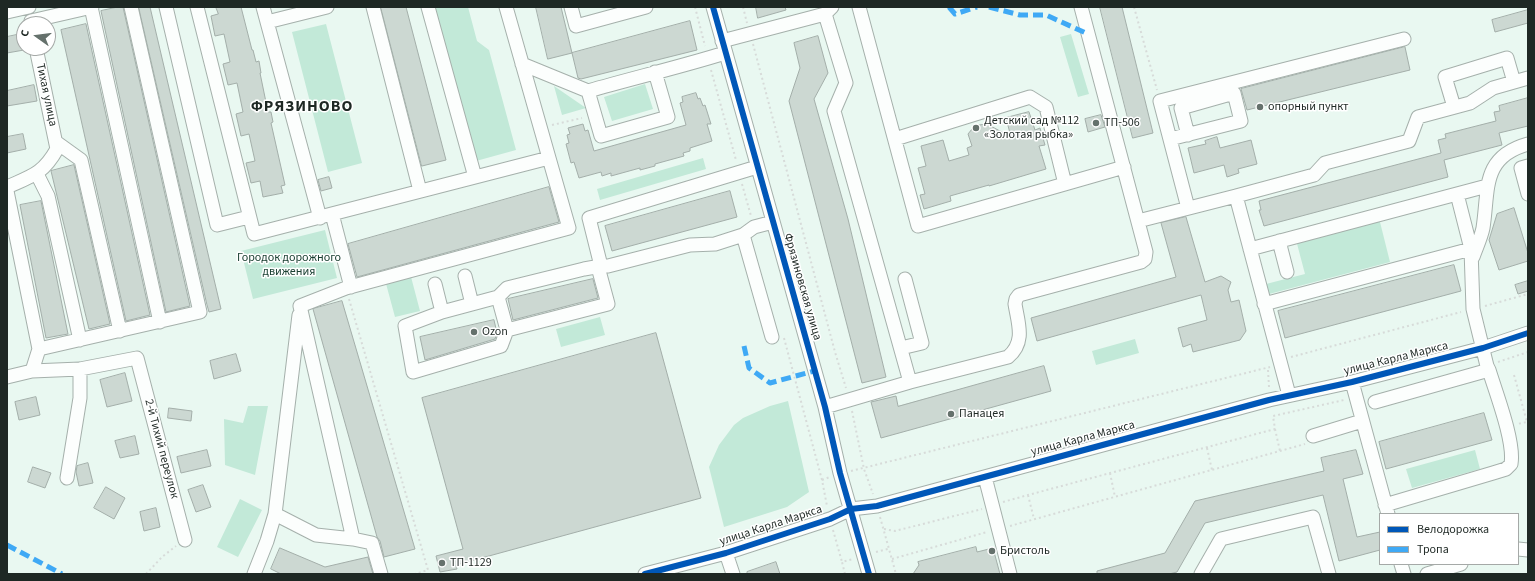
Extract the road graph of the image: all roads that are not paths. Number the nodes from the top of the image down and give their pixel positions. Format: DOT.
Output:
graph roads {
  1 [pos="28,7"];
  2 [pos="92,7"];
  3 [pos="131,7"];
  4 [pos="166,7"];
  5 [pos="197,7"];
  6 [pos="263,7"];
  7 [pos="327,7"];
  8 [pos="373,7"];
  9 [pos="428,7"];
  10 [pos="506,7"];
  11 [pos="571,7"];
  12 [pos="713,7"];
  13 [pos="859,7"];
  14 [pos="1081,7"];
  15 [pos="641,8"];
  16 [pos="828,11"];
  17 [pos="7,12"];
  18 [pos="56,16"];
  19 [pos="267,22"];
  20 [pos="1404,39"];
  21 [pos="724,47"];
  22 [pos="38,56"];
  23 [pos="522,64"];
  24 [pos="655,72"];
  25 [pos="1528,78"];
  26 [pos="1514,82"];
  27 [pos="588,91"];
  28 [pos="1454,107"];
  29 [pos="1188,135"];
  30 [pos="895,139"];
  31 [pos="1170,140"];
  32 [pos="56,142"];
  33 [pos="1528,144"];
  34 [pos="549,158"];
  35 [pos="1528,166"];
  36 [pos="757,167"];
  37 [pos="1124,167"];
  38 [pos="37,174"];
  39 [pos="475,177"];
  40 [pos="1065,184"];
  41 [pos="1487,186"];
  42 [pos="7,187"];
  43 [pos="7,191"];
  44 [pos="420,191"];
  45 [pos="1456,194"];
  46 [pos="1528,194"];
  47 [pos="1236,196"];
  48 [pos="1188,208"];
  49 [pos="326,216"];
  50 [pos="249,217"];
  51 [pos="1138,221"];
  52 [pos="772,222"];
  53 [pos="743,235"];
  54 [pos="1279,241"];
  55 [pos="1250,249"];
  56 [pos="1471,249"];
  57 [pos="1471,263"];
  58 [pos="600,266"];
  59 [pos="1287,272"];
  60 [pos="465,276"];
  61 [pos="905,279"];
  62 [pos="435,284"];
  63 [pos="349,287"];
  64 [pos="498,297"];
  65 [pos="472,304"];
  66 [pos="1264,304"];
  67 [pos="300,306"];
  68 [pos="442,312"];
  69 [pos="160,322"];
  70 [pos="507,330"];
  71 [pos="120,331"];
  72 [pos="1528,333"];
  73 [pos="772,337"];
  74 [pos="80,340"];
  75 [pos="901,348"];
  76 [pos="1483,348"];
  77 [pos="39,349"];
  78 [pos="1488,368"];
  79 [pos="80,369"];
  80 [pos="32,371"];
  81 [pos="7,377"];
  82 [pos="910,382"];
  83 [pos="1352,382"];
  84 [pos="1289,396"];
  85 [pos="1375,402"];
  86 [pos="825,407"];
  87 [pos="1362,421"];
  88 [pos="1310,440"];
  89 [pos="67,478"];
  90 [pos="985,478"];
  91 [pos="851,509"];
  92 [pos="1387,509"];
  93 [pos="275,514"];
  94 [pos="353,539"];
  95 [pos="185,540"];
  96 [pos="726,553"];
  97 [pos="1458,565"];
  98 [pos="254,574"];
  99 [pos="380,574"];
  100 [pos="645,574"];
  101 [pos="733,574"];
  102 [pos="869,574"];
  103 [pos="1010,574"];
  104 [pos="1201,574"];
  105 [pos="1328,574"];
  106 [pos="1426,574"];
  1 -- 17 [label="street"];
  2 -- 18 [label="street"];
  2 -- 69 [label="street"];
  3 -- 69 [label="street"];
  4 -- 50 [label="street"];
  5 -- 50 [label="street"];
  6 -- 19 [label="street"];
  7 -- 19 [label="street"];
  8 -- 44 [label="street"];
  9 -- 39 [label="street"];
  10 -- 23 [label="street"];
  11 -- 15 [label="street"];
  12 -- 21 [label="street, Фрязиновская улица"];
  13 -- 30 [label="street"];
  14 -- 37 [label="street"];
  16 -- 21 [label="street"];
  16 -- 75 [label="street"];
  19 -- 49 [label="street"];
  20 -- 31 [label="street"];
  21 -- 24 [label="street"];
  21 -- 36 [label="street, Фрязиновская улица"];
  22 -- 32 [label="street, Тихая улица"];
  23 -- 27 [label="street"];
  23 -- 34 [label="street"];
  24 -- 27 [label="street"];
  24 -- 27 [label="street"];
  25 -- 26 [label="street"];
  26 -- 28 [label="street"];
  26 -- 28 [label="street"];
  28 -- 47 [label="street"];
  29 -- 29 [label="street"];
  29 -- 31 [label="street"];
  30 -- 40 [label="street"];
  30 -- 40 [label="street"];
  31 -- 48 [label="street"];
  32 -- 38 [label="street"];
  32 -- 71 [label="street"];
  33 -- 41 [label="street"];
  34 -- 39 [label="street"];
  34 -- 63 [label="street"];
  35 -- 46 [label="street"];
  36 -- 52 [label="street, Фрязиновская улица"];
  36 -- 58 [label="street"];
  37 -- 40 [label="street"];
  37 -- 51 [label="street"];
  38 -- 42 [label="street"];
  38 -- 74 [label="street"];
  39 -- 44 [label="street"];
  41 -- 45 [label="street"];
  41 -- 57 [label="street"];
  43 -- 77 [label="street"];
  44 -- 49 [label="street"];
  45 -- 54 [label="street"];
  45 -- 56 [label="street"];
  47 -- 48 [label="street"];
  47 -- 55 [label="street"];
  48 -- 51 [label="street"];
  49 -- 50 [label="street"];
  49 -- 63 [label="street"];
  51 -- 82 [label="street"];
  52 -- 53 [label="street"];
  52 -- 86 [label="street, Фрязиновская улица"];
  53 -- 58 [label="street"];
  53 -- 73 [label="street"];
  54 -- 55 [label="street"];
  54 -- 59 [label="street"];
  55 -- 66 [label="street"];
  56 -- 57 [label="street"];
  56 -- 66 [label="street"];
  57 -- 76 [label="street"];
  58 -- 64 [label="street"];
  58 -- 70 [label="street"];
  60 -- 65 [label="street"];
  61 -- 75 [label="street"];
  62 -- 68 [label="street"];
  63 -- 67 [label="street"];
  64 -- 65 [label="street"];
  64 -- 70 [label="street"];
  65 -- 68 [label="street"];
  66 -- 84 [label="street"];
  67 -- 93 [label="street"];
  67 -- 94 [label="street"];
  68 -- 70 [label="street"];
  69 -- 71 [label="street"];
  71 -- 74 [label="street"];
  72 -- 76 [label="street, улица Карла Маркса"];
  74 -- 77 [label="street"];
  75 -- 82 [label="street"];
  76 -- 78 [label="street"];
  76 -- 83 [label="street, улица Карла Маркса"];
  77 -- 80 [label="street"];
  78 -- 85 [label="street"];
  78 -- 92 [label="street"];
  79 -- 80 [label="street"];
  79 -- 89 [label="street"];
  79 -- 95 [label="street, 2-й Тихий переулок"];
  80 -- 81 [label="street"];
  82 -- 86 [label="street"];
  83 -- 84 [label="street, улица Карла Маркса"];
  83 -- 87 [label="street"];
  84 -- 90 [label="street, улица Карла Маркса"];
  86 -- 91 [label="street, Фрязиновская улица"];
  87 -- 88 [label="street"];
  87 -- 92 [label="street"];
  90 -- 91 [label="street, улица Карла Маркса"];
  90 -- 103 [label="street"];
  91 -- 96 [label="street, улица Карла Маркса"];
  91 -- 102 [label="street, Фрязиновская улица"];
  93 -- 94 [label="street"];
  93 -- 98 [label="street"];
  94 -- 99 [label="street"];
  96 -- 100 [label="street, улица Карла Маркса"];
  96 -- 101 [label="street"];
  97 -- 106 [label="street"];
  104 -- 105 [label="street"];
}
